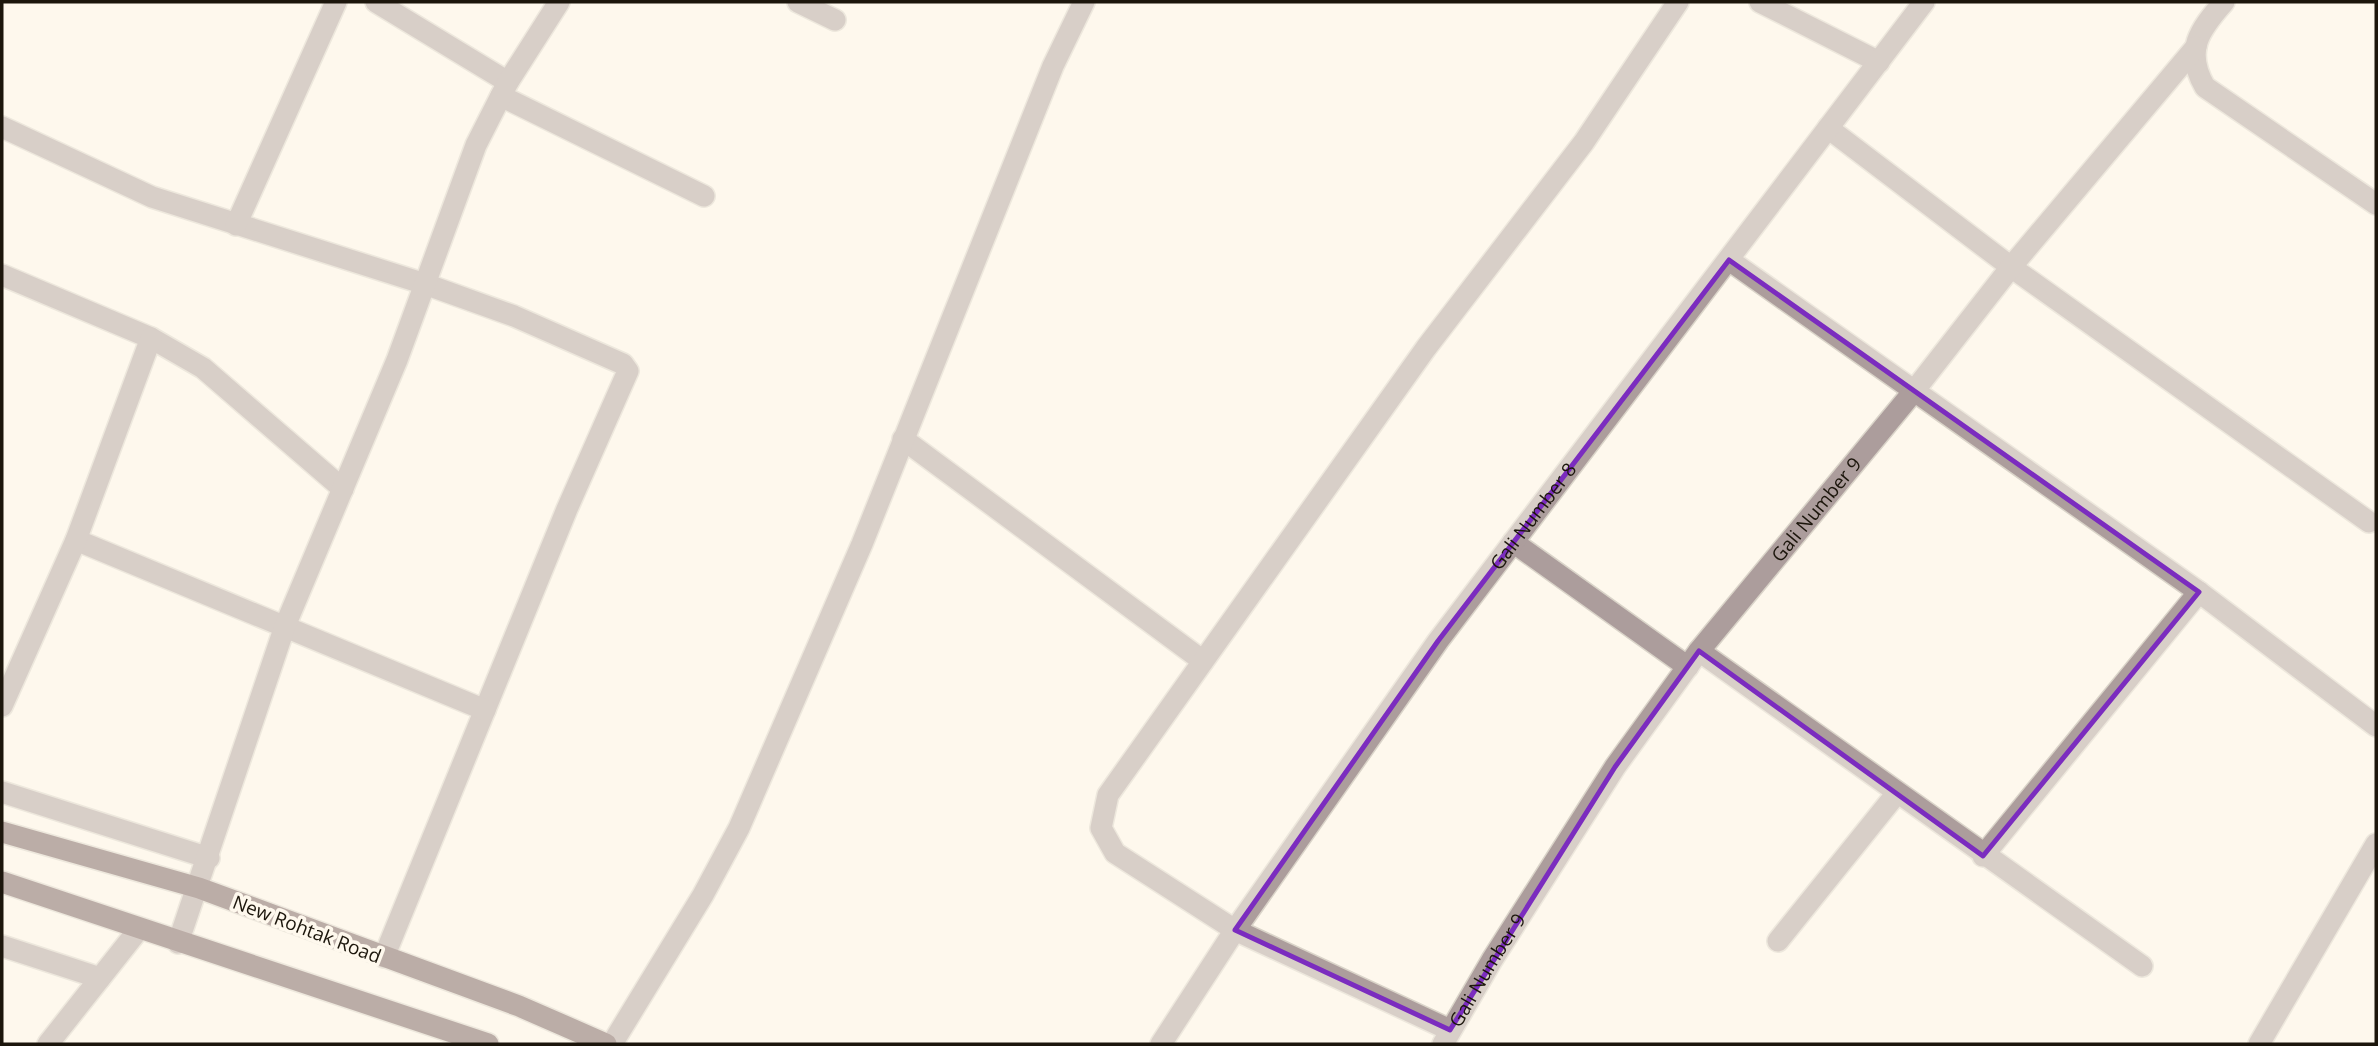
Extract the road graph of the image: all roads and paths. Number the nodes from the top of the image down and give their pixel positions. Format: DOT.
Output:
graph roads {
  1 [pos="336,2"];
  2 [pos="376,2"];
  3 [pos="559,2"];
  4 [pos="798,2"];
  5 [pos="1084,2"];
  6 [pos="1678,2"];
  7 [pos="1760,2"];
  8 [pos="1924,2"];
  9 [pos="2224,2"];
  10 [pos="835,20"];
  11 [pos="2196,47"];
  12 [pos="1879,62"];
  13 [pos="505,89"];
  14 [pos="2,127"];
  15 [pos="1828,128"];
  16 [pos="704,196"];
  17 [pos="2376,204"];
  18 [pos="236,225"];
  19 [pos="1729,260"];
  20 [pos="2011,267"];
  21 [pos="2,275"];
  22 [pos="425,284"];
  23 [pos="151,338"];
  24 [pos="1914,391"];
  25 [pos="904,439"];
  26 [pos="343,489"];
  27 [pos="2369,522"];
  28 [pos="76,540"];
  29 [pos="1513,542"];
  30 [pos="2199,592"];
  31 [pos="285,626"];
  32 [pos="1694,659"];
  33 [pos="1203,661"];
  34 [pos="2,706"];
  35 [pos="485,710"];
  36 [pos="2376,726"];
  37 [pos="2,792"];
  38 [pos="1897,793"];
  39 [pos="2,832"];
  40 [pos="2376,844"];
  41 [pos="1983,856"];
  42 [pos="209,858"];
  43 [pos="2,882"];
  44 [pos="199,888"];
  45 [pos="139,929"];
  46 [pos="1235,930"];
  47 [pos="1778,941"];
  48 [pos="178,943"];
  49 [pos="2,946"];
  50 [pos="384,957"];
  51 [pos="2141,966"];
  52 [pos="100,978"];
  53 [pos="1446,1037"];
  54 [pos="448,1038"];
  55 [pos="48,1044"];
  56 [pos="488,1044"];
  57 [pos="606,1044"];
  58 [pos="612,1044"];
  59 [pos="1161,1044"];
  60 [pos="2259,1044"];
  1 -- 18 [label="street"];
  2 -- 13 [label="street"];
  3 -- 13 [label="street"];
  4 -- 10 [label="street"];
  5 -- 25 [label="street"];
  6 -- 33 [label="street"];
  7 -- 12 [label="street"];
  8 -- 12 [label="street, Gali Number 8"];
  9 -- 11 [label="street, Gali Number 9"];
  11 -- 17 [label="street"];
  11 -- 20 [label="street, Gali Number 9"];
  12 -- 15 [label="street, Gali Number 8"];
  13 -- 16 [label="street"];
  13 -- 22 [label="street"];
  14 -- 18 [label="street"];
  15 -- 19 [label="street, Gali Number 8"];
  15 -- 20 [label="street"];
  18 -- 22 [label="street"];
  19 -- 24 [label="street"];
  19 -- 29 [label="street, Gali Number 8"];
  20 -- 24 [label="street, Gali Number 9"];
  20 -- 27 [label="street"];
  21 -- 23 [label="street"];
  22 -- 26 [label="street"];
  22 -- 35 [label="street"];
  23 -- 26 [label="street"];
  23 -- 28 [label="street"];
  24 -- 30 [label="street"];
  24 -- 32 [label="street, Gali Number 9"];
  25 -- 33 [label="street"];
  25 -- 58 [label="street"];
  26 -- 31 [label="street"];
  28 -- 31 [label="street"];
  28 -- 34 [label="street"];
  29 -- 32 [label="street"];
  29 -- 46 [label="street, Gali Number 8"];
  30 -- 36 [label="street"];
  30 -- 41 [label="street"];
  31 -- 35 [label="street"];
  31 -- 42 [label="street"];
  32 -- 38 [label="street"];
  32 -- 53 [label="street, Gali Number 9"];
  33 -- 46 [label="street"];
  35 -- 50 [label="street"];
  37 -- 42 [label="street"];
  38 -- 41 [label="street"];
  38 -- 47 [label="street"];
  39 -- 44 [label="main road, New Rohtak Road"];
  40 -- 60 [label="street"];
  41 -- 51 [label="street"];
  42 -- 44 [label="street"];
  43 -- 45 [label="main road"];
  44 -- 48 [label="street"];
  44 -- 50 [label="main road, New Rohtak Road"];
  45 -- 48 [label="main road"];
  45 -- 52 [label="street"];
  46 -- 53 [label="street"];
  46 -- 59 [label="street, Gali Number 8"];
  48 -- 54 [label="main road"];
  49 -- 52 [label="street"];
  50 -- 57 [label="main road, New Rohtak Road"];
  52 -- 55 [label="street"];
  54 -- 56 [label="main road"];
}
